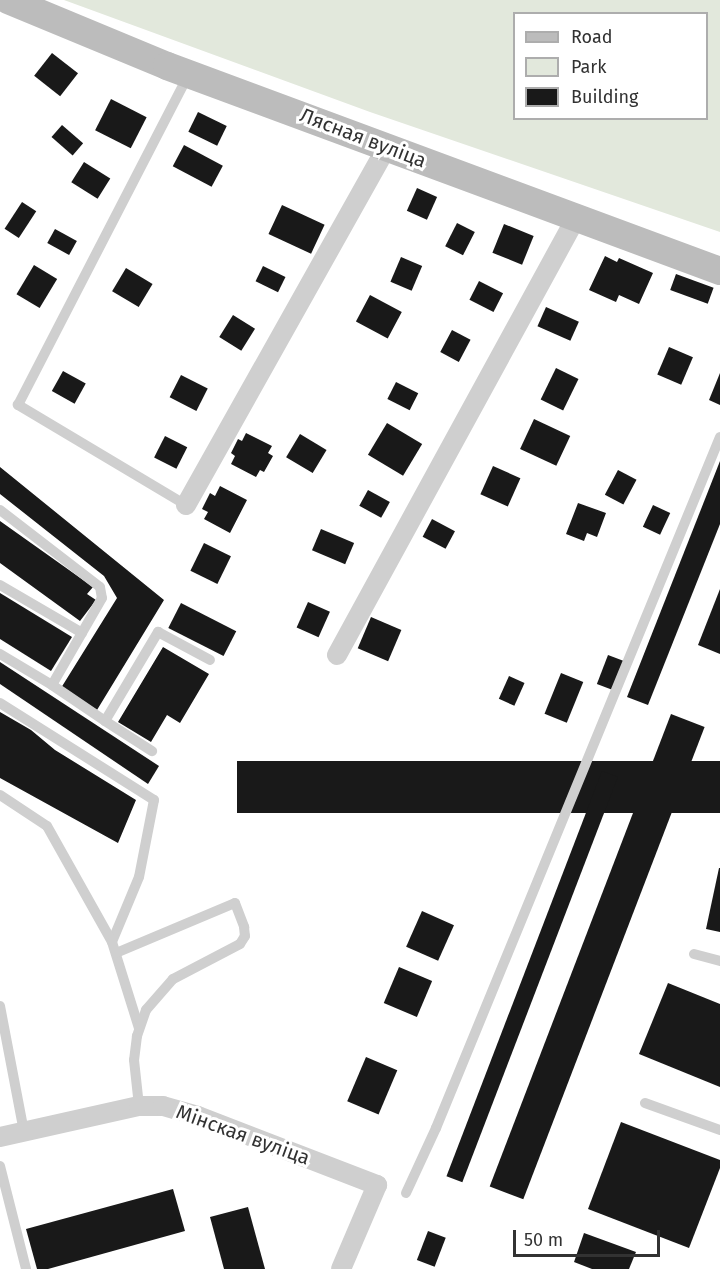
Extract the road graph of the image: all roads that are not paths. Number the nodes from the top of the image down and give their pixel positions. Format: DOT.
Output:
graph roads {
  1 [pos="8,0"];
  2 [pos="0,13"];
  3 [pos="189,74"];
  4 [pos="386,148"];
  5 [pos="576,216"];
  6 [pos="720,271"];
  7 [pos="720,437"];
  8 [pos="186,505"];
  9 [pos="0,510"];
  10 [pos="0,585"];
  11 [pos="82,633"];
  12 [pos="0,654"];
  13 [pos="337,655"];
  14 [pos="210,660"];
  15 [pos="52,685"];
  16 [pos="0,703"];
  17 [pos="105,721"];
  18 [pos="152,751"];
  19 [pos="0,795"];
  20 [pos="114,948"];
  21 [pos="694,954"];
  22 [pos="720,961"];
  23 [pos="0,1006"];
  24 [pos="140,1029"];
  25 [pos="645,1103"];
  26 [pos="139,1106"];
  27 [pos="720,1130"];
  28 [pos="24,1132"];
  29 [pos="0,1137"];
  30 [pos="0,1166"];
  31 [pos="406,1193"];
  32 [pos="26,1269"];
  33 [pos="341,1269"];
  1 -- 2 [label="lane"];
  1 -- 3 [label="street, Лясная вуліца"];
  3 -- 4 [label="street, Лясная вуліца"];
  3 -- 8 [label="lane"];
  4 -- 5 [label="street, Лясная вуліца"];
  4 -- 8 [label="street"];
  5 -- 6 [label="street, Лясная вуліца"];
  5 -- 13 [label="street"];
  7 -- 31 [label="lane"];
  9 -- 11 [label="lane"];
  10 -- 11 [label="lane"];
  11 -- 15 [label="lane"];
  12 -- 15 [label="lane"];
  14 -- 17 [label="lane"];
  15 -- 17 [label="lane"];
  16 -- 20 [label="lane"];
  17 -- 18 [label="lane"];
  19 -- 20 [label="lane"];
  20 -- 24 [label="lane"];
  20 -- 24 [label="lane"];
  21 -- 22 [label="lane"];
  23 -- 28 [label="lane"];
  24 -- 26 [label="lane"];
  25 -- 27 [label="lane"];
  26 -- 28 [label="street, Мінская вуліца"];
  26 -- 33 [label="street, Мінская вуліца"];
  28 -- 29 [label="street, Мінская вуліца"];
  30 -- 32 [label="lane"];
}
